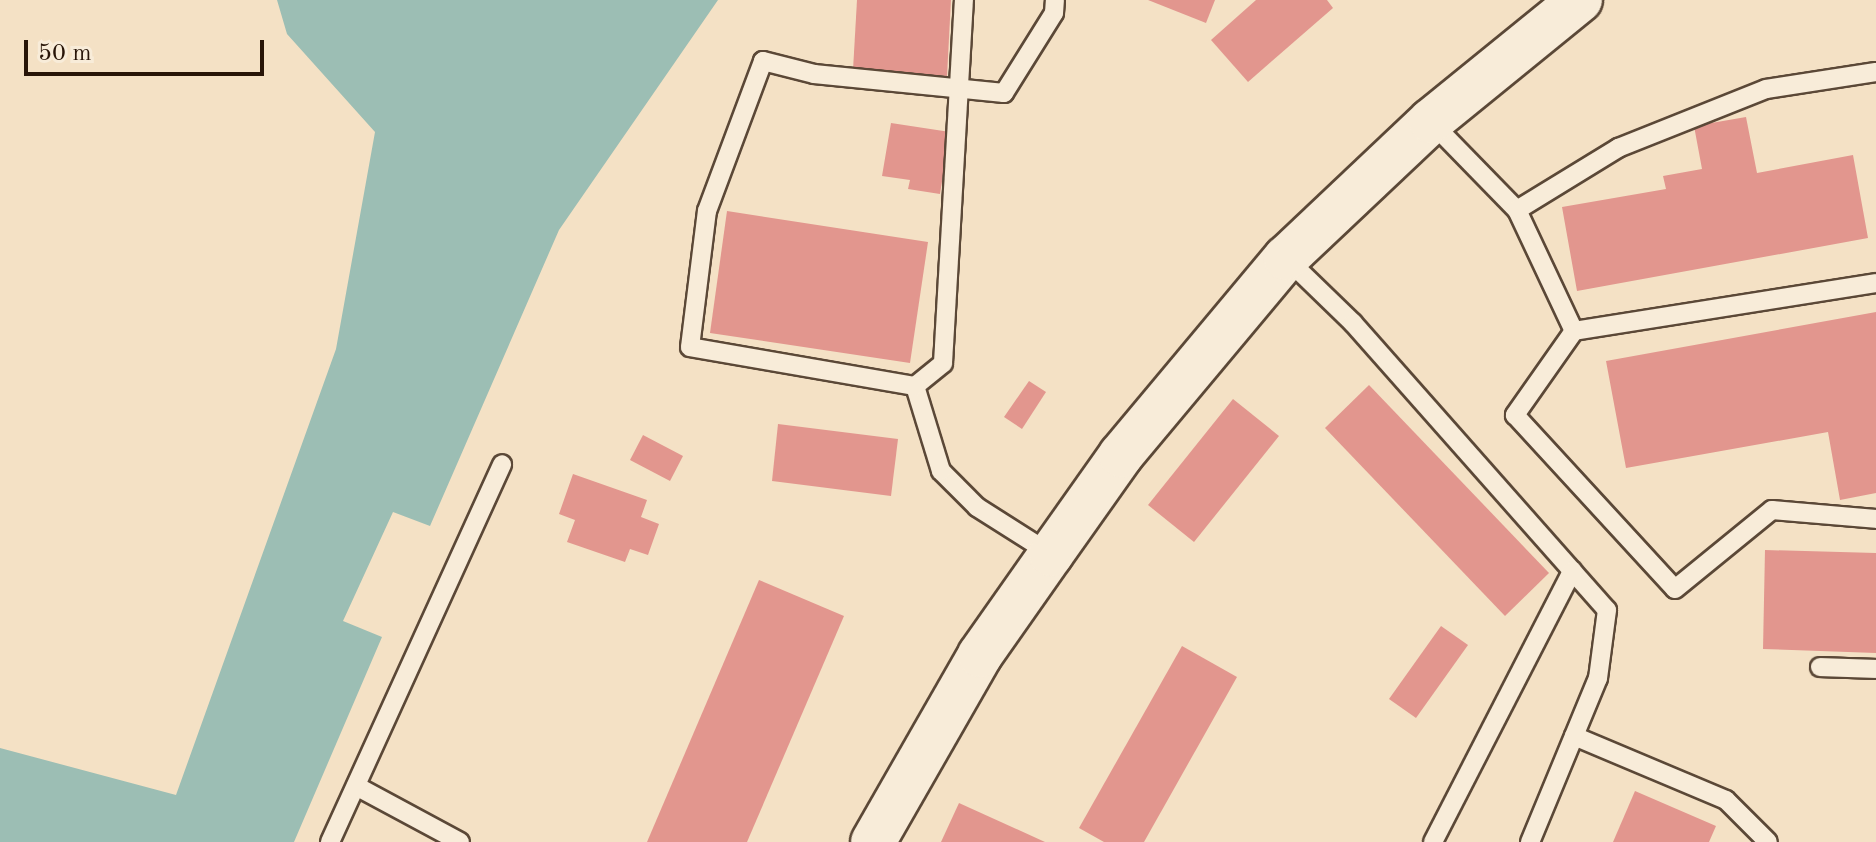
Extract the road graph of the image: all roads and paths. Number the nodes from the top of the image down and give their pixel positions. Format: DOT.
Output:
graph roads {
  1 [pos="964,0"];
  2 [pos="1055,0"];
  3 [pos="1580,0"];
  4 [pos="1876,72"];
  5 [pos="960,91"];
  6 [pos="1431,121"];
  7 [pos="1517,210"];
  8 [pos="1286,258"];
  9 [pos="1876,283"];
  10 [pos="1574,331"];
  11 [pos="915,386"];
  12 [pos="502,464"];
  13 [pos="1876,519"];
  14 [pos="1051,554"];
  15 [pos="1572,571"];
  16 [pos="1820,667"];
  17 [pos="1876,669"];
  18 [pos="1574,736"];
  19 [pos="356,786"];
  20 [pos="330,842"];
  21 [pos="460,842"];
  22 [pos="873,842"];
  23 [pos="1433,842"];
  24 [pos="1530,842"];
  25 [pos="1768,842"];
  1 -- 5 [label="lane"];
  2 -- 5 [label="lane"];
  3 -- 6 [label="street"];
  4 -- 7 [label="lane"];
  5 -- 11 [label="lane"];
  5 -- 11 [label="lane"];
  6 -- 7 [label="lane"];
  6 -- 8 [label="street"];
  7 -- 10 [label="lane"];
  8 -- 14 [label="street"];
  8 -- 15 [label="lane"];
  9 -- 10 [label="lane"];
  10 -- 13 [label="lane"];
  11 -- 14 [label="lane"];
  12 -- 19 [label="lane"];
  14 -- 22 [label="street"];
  15 -- 18 [label="lane"];
  15 -- 23 [label="lane"];
  16 -- 17 [label="lane"];
  18 -- 24 [label="lane"];
  18 -- 25 [label="lane"];
  19 -- 20 [label="lane"];
  19 -- 21 [label="lane"];
}
